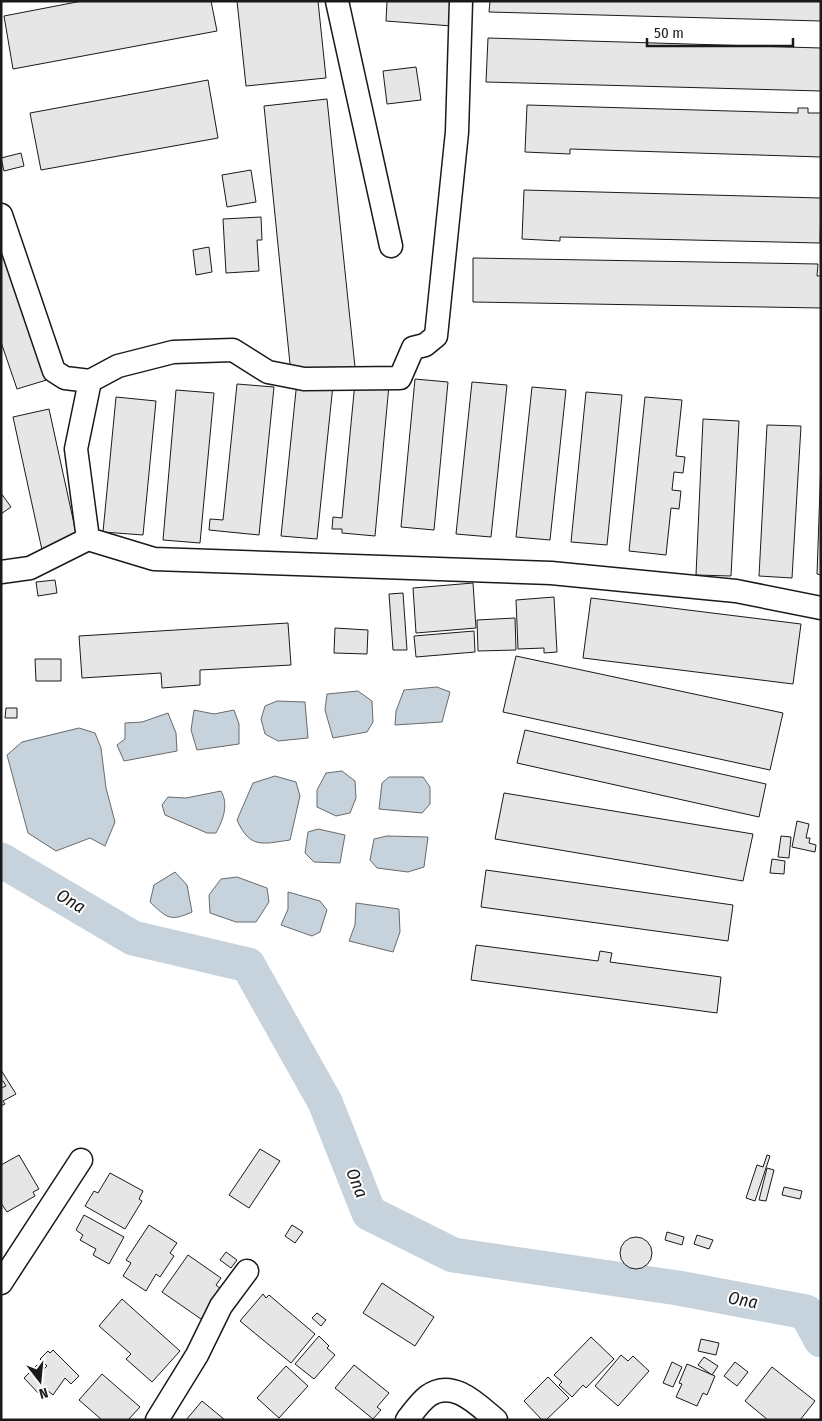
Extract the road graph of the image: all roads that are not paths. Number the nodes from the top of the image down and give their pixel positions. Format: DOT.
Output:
graph roads {
  1 [pos="338,1"];
  2 [pos="461,1"];
  3 [pos="1,215"];
  4 [pos="391,246"];
  5 [pos="90,381"];
  6 [pos="88,540"];
  7 [pos="1,572"];
  8 [pos="821,608"];
  9 [pos="81,1160"];
  10 [pos="247,1271"];
  11 [pos="1,1284"];
  12 [pos="157,1420"];
  13 [pos="407,1420"];
  14 [pos="496,1420"];
  1 -- 4 [label="street"];
  2 -- 5 [label="street"];
  3 -- 5 [label="street"];
  5 -- 6 [label="street"];
  6 -- 7 [label="street"];
  6 -- 8 [label="street"];
  9 -- 11 [label="street"];
  10 -- 12 [label="street"];
  13 -- 14 [label="street"];
}
